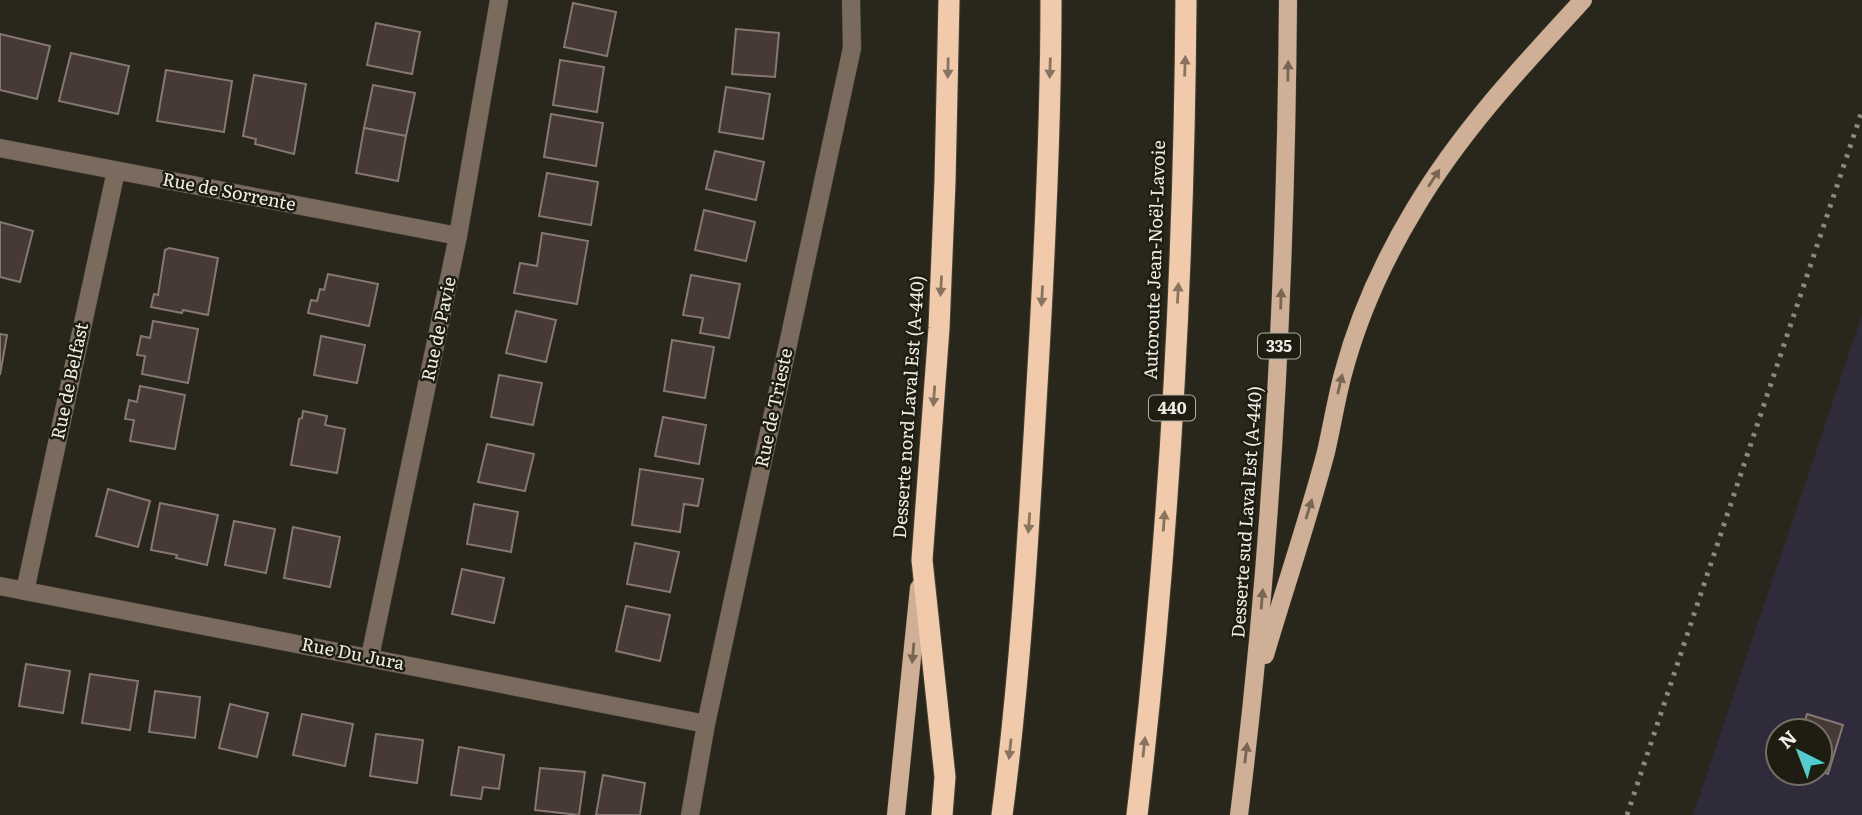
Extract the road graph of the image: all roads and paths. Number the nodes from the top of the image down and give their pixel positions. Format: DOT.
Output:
graph roads {
  1 [pos="499,0"];
  2 [pos="851,0"];
  3 [pos="949,0"];
  4 [pos="1051,0"];
  5 [pos="1186,0"];
  6 [pos="1289,0"];
  7 [pos="1583,0"];
  8 [pos="0,148"];
  9 [pos="116,171"];
  10 [pos="458,236"];
  11 [pos="922,560"];
  12 [pos="0,586"];
  13 [pos="25,591"];
  14 [pos="370,657"];
  15 [pos="1254,692"];
  16 [pos="706,724"];
  17 [pos="690,815"];
  18 [pos="896,815"];
  19 [pos="942,815"];
  20 [pos="1002,815"];
  21 [pos="1137,815"];
  22 [pos="1239,815"];
  1 -- 10 [label="street, Rue de Pavie"];
  2 -- 16 [label="street, Rue de Trieste"];
  3 -- 11 [label="highway, Desserte nord Laval Est (A-440), one-way"];
  4 -- 20 [label="highway, one-way"];
  21 -- 5 [label="highway, Autoroute Jean-Noël-Lavoie / 440, one-way"];
  15 -- 6 [label="main road, Desserte sud Laval Est (A-440) / 335, one-way"];
  15 -- 7 [label="main road, one-way"];
  8 -- 9 [label="street, Rue de Sorrente"];
  9 -- 10 [label="street, Rue de Sorrente"];
  9 -- 13 [label="street, Rue de Belfast"];
  10 -- 14 [label="street, Rue de Pavie"];
  11 -- 18 [label="main road, Desserte nord Laval Est (A-440), one-way"];
  11 -- 19 [label="highway"];
  12 -- 13 [label="street, Rue Du Jura"];
  13 -- 14 [label="street, Rue Du Jura"];
  14 -- 16 [label="street, Rue Du Jura"];
  22 -- 15 [label="main road, Desserte sud Laval Est (A-440) / 335, one-way"];
  16 -- 17 [label="street, Rue de Trieste"];
}
